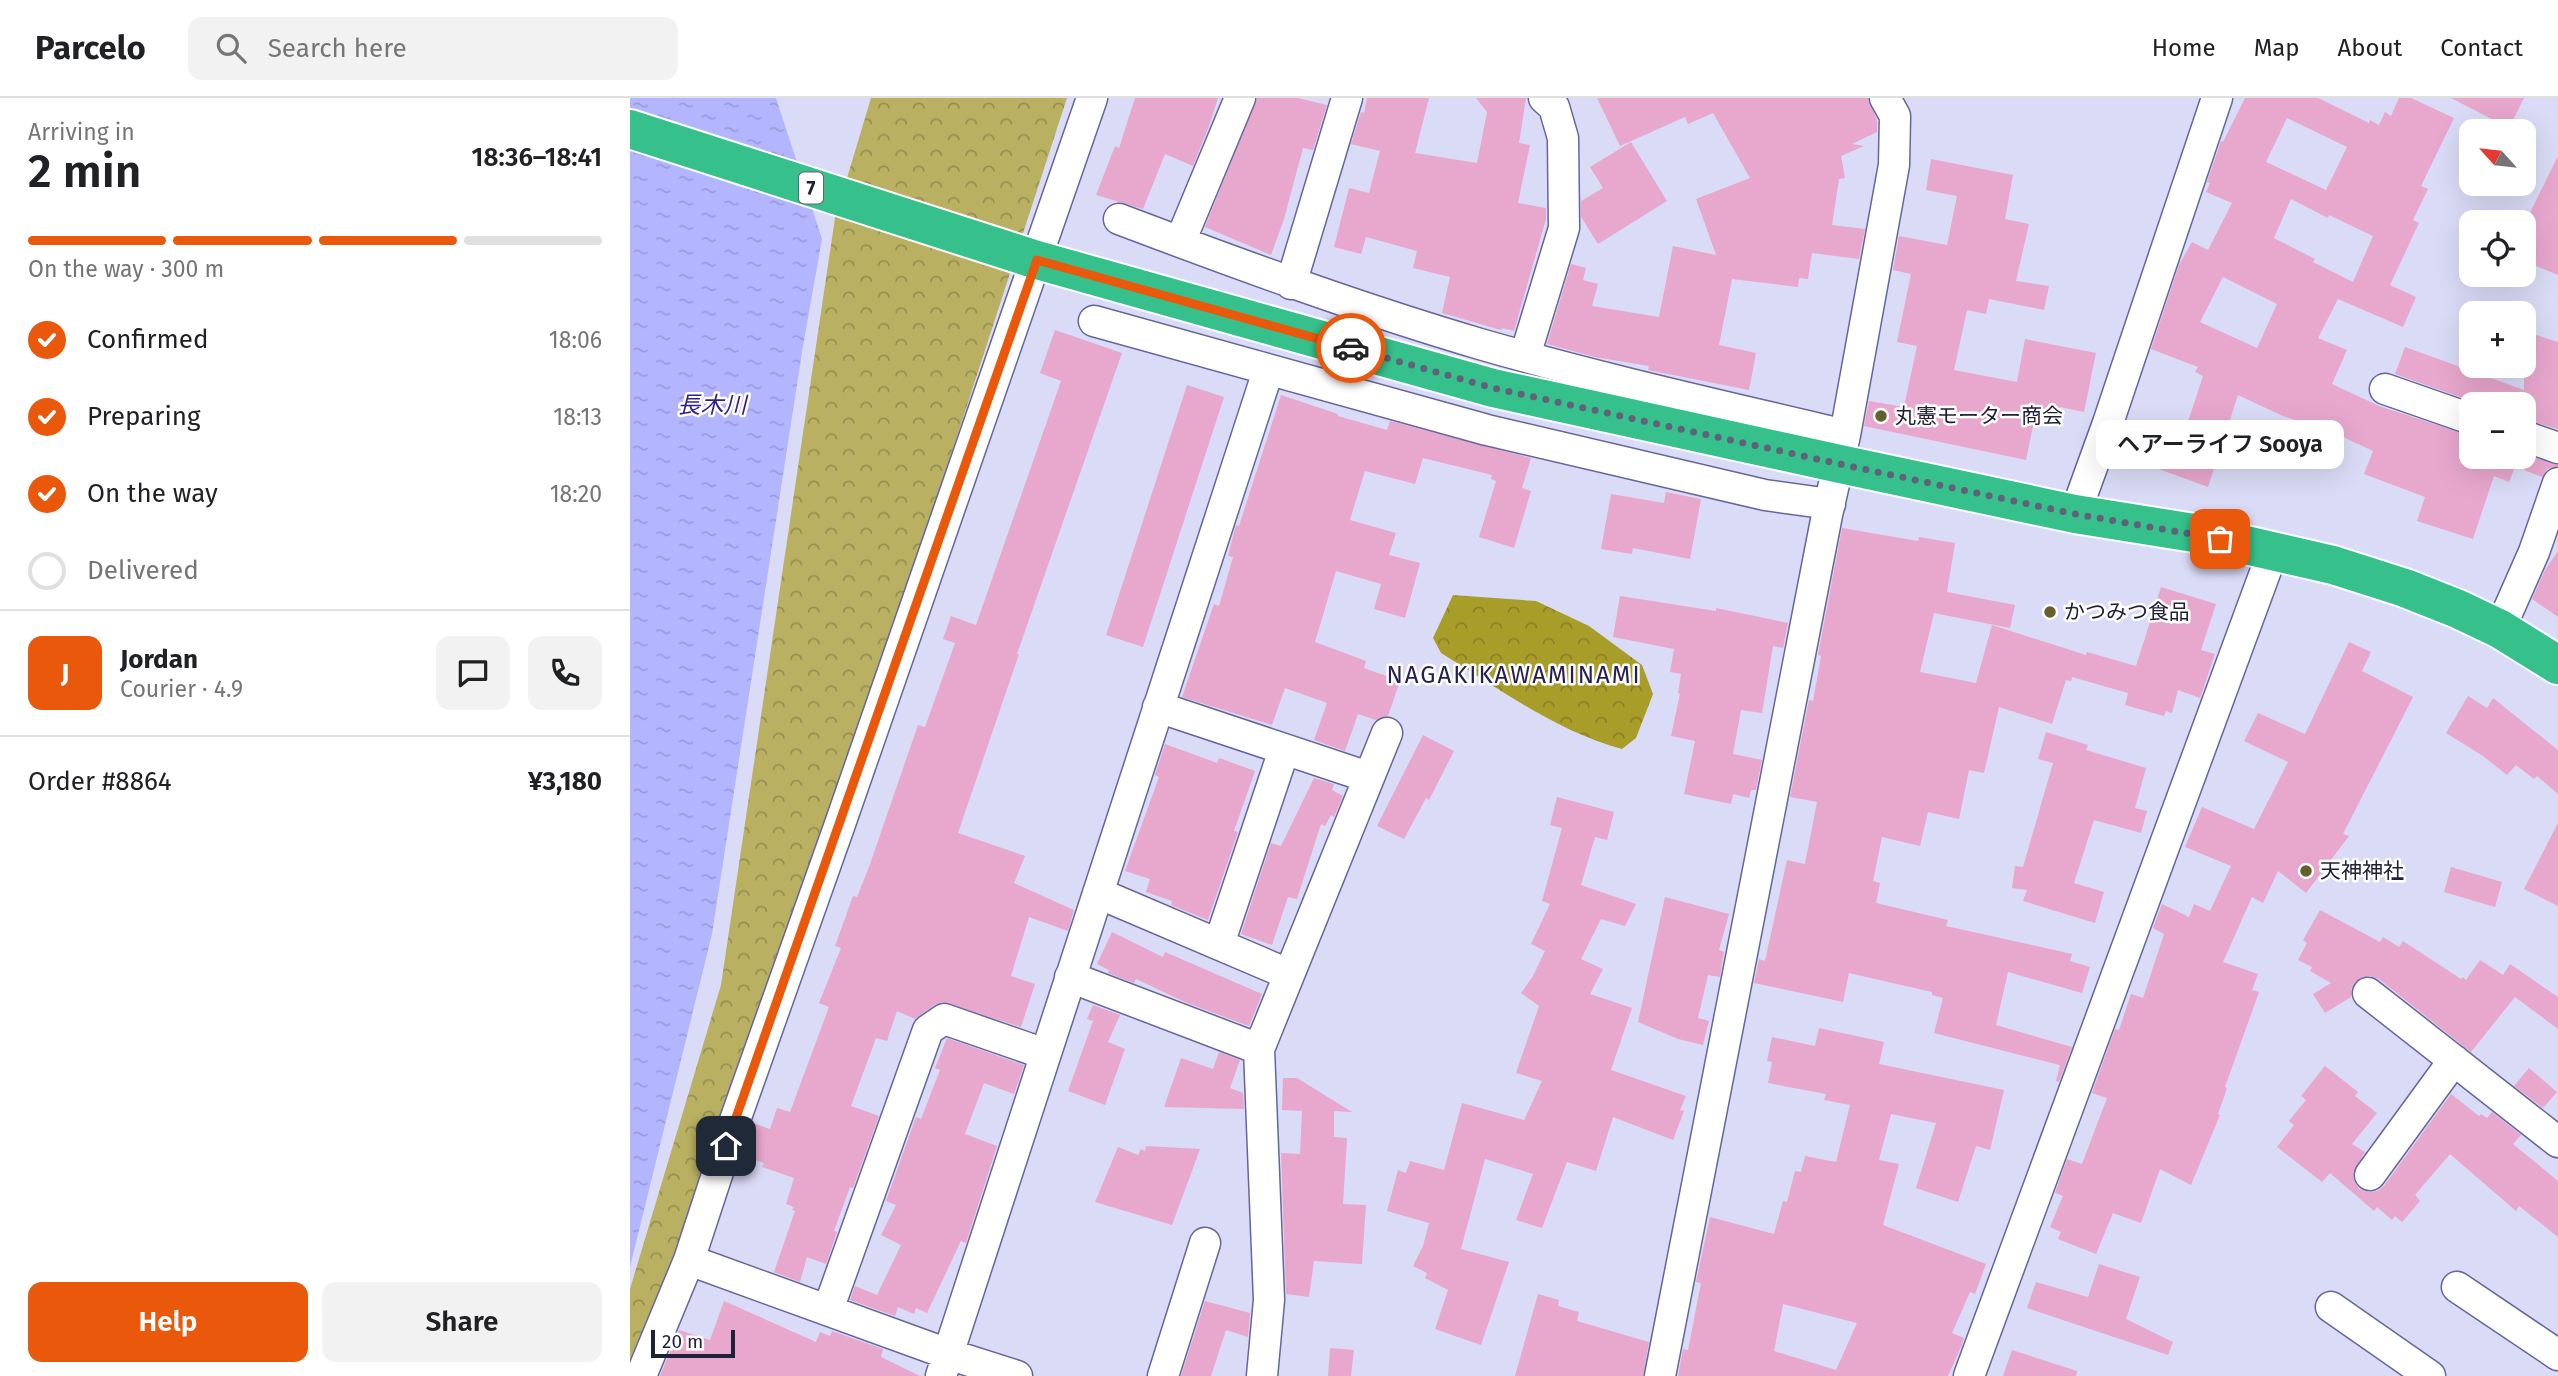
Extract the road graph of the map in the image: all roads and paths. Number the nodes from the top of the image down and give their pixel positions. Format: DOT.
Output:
graph roads {
  1 [pos="1092,98"];
  2 [pos="1240,98"];
  3 [pos="1347,98"];
  4 [pos="1544,98"];
  5 [pos="1885,98"];
  6 [pos="2217,98"];
  7 [pos="630,129"];
  8 [pos="1119,219"];
  9 [pos="1180,242"];
  10 [pos="1037,260"];
  11 [pos="1291,284"];
  12 [pos="1094,321"];
  13 [pos="1525,356"];
  14 [pos="1268,371"];
  15 [pos="2385,389"];
  16 [pos="2459,415"];
  17 [pos="2536,440"];
  18 [pos="2558,448"];
  19 [pos="1843,450"];
  20 [pos="2558,483"];
  21 [pos="1830,505"];
  22 [pos="2075,514"];
  23 [pos="2273,551"];
  24 [pos="2500,629"];
  25 [pos="2558,665"];
  26 [pos="1158,707"];
  27 [pos="1387,733"];
  28 [pos="1284,750"];
  29 [pos="1368,777"];
  30 [pos="1098,892"];
  31 [pos="1219,944"];
  32 [pos="1289,974"];
  33 [pos="1070,977"];
  34 [pos="2368,993"];
  35 [pos="1259,1049"];
  36 [pos="1045,1054"];
  37 [pos="2454,1060"];
  38 [pos="2558,1142"];
  39 [pos="2370,1175"];
  40 [pos="1205,1242"];
  41 [pos="689,1260"];
  42 [pos="2457,1287"];
  43 [pos="2331,1307"];
  44 [pos="828,1310"];
  45 [pos="2558,1355"];
  46 [pos="944,1365"];
  47 [pos="641,1376"];
  48 [pos="1017,1376"];
  49 [pos="1163,1376"];
  50 [pos="1262,1376"];
  51 [pos="1660,1376"];
  52 [pos="1969,1376"];
  53 [pos="2430,1376"];
  1 -- 10 [label="street"];
  2 -- 9 [label="street"];
  3 -- 11 [label="street"];
  4 -- 13 [label="street"];
  5 -- 19 [label="street"];
  6 -- 22 [label="street"];
  7 -- 10 [label="highway, 7"];
  8 -- 9 [label="street"];
  9 -- 11 [label="street"];
  10 -- 19 [label="highway, 7"];
  10 -- 41 [label="street"];
  11 -- 13 [label="street"];
  12 -- 14 [label="street"];
  13 -- 19 [label="street"];
  14 -- 21 [label="street"];
  14 -- 26 [label="street"];
  15 -- 16 [label="street"];
  17 -- 18 [label="street"];
  19 -- 21 [label="street"];
  19 -- 22 [label="highway, 7"];
  20 -- 24 [label="street"];
  21 -- 51 [label="street"];
  22 -- 23 [label="highway, 7"];
  23 -- 24 [label="highway, 7"];
  23 -- 52 [label="street"];
  24 -- 25 [label="highway, 7"];
  26 -- 28 [label="street"];
  26 -- 30 [label="street"];
  27 -- 29 [label="street"];
  28 -- 29 [label="street"];
  28 -- 31 [label="street"];
  29 -- 32 [label="street"];
  30 -- 31 [label="street"];
  30 -- 33 [label="street"];
  31 -- 32 [label="street"];
  32 -- 35 [label="street"];
  33 -- 35 [label="street"];
  33 -- 36 [label="street"];
  34 -- 37 [label="street"];
  35 -- 50 [label="street"];
  36 -- 44 [label="street"];
  36 -- 46 [label="street"];
  37 -- 38 [label="street"];
  37 -- 39 [label="street"];
  40 -- 49 [label="street"];
  41 -- 44 [label="street"];
  41 -- 47 [label="street"];
  42 -- 45 [label="street"];
  43 -- 53 [label="street"];
  44 -- 46 [label="street"];
  46 -- 48 [label="street"];
}
